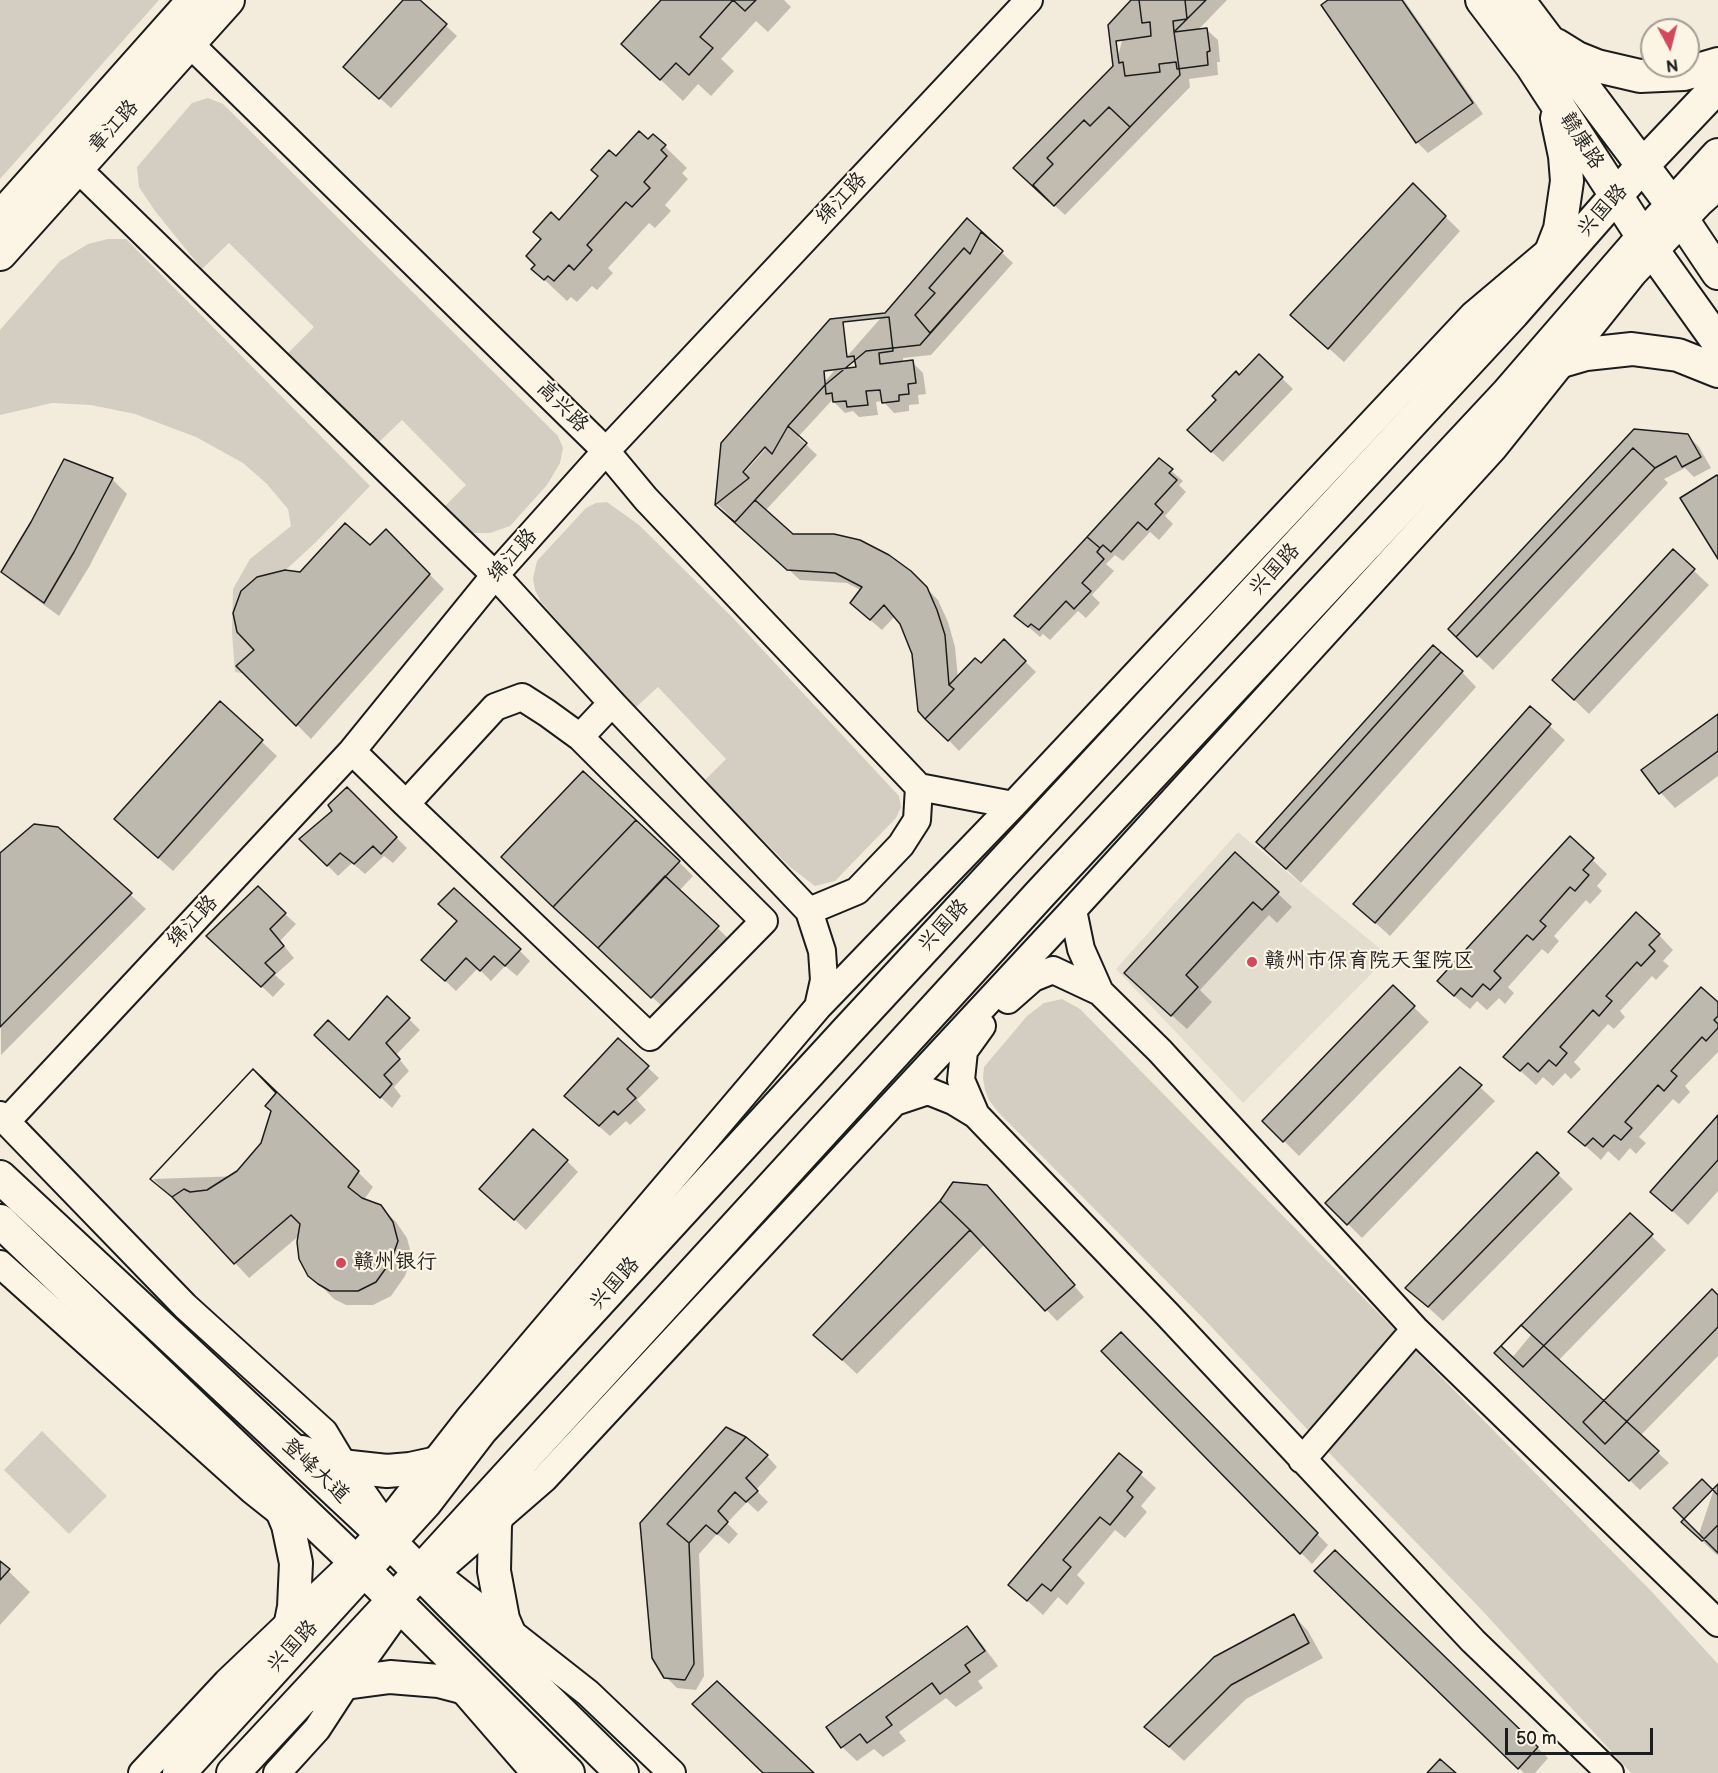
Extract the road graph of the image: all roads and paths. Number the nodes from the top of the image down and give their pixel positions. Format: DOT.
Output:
graph roads {
  1 [pos="194,0"];
  2 [pos="228,0"];
  3 [pos="1029,0"];
  4 [pos="1482,0"];
  5 [pos="1518,0"];
  6 [pos="1542,33"];
  7 [pos="189,43"];
  8 [pos="1532,66"];
  9 [pos="1717,69"];
  10 [pos="1718,154"];
  11 [pos="1641,162"];
  12 [pos="77,168"];
  13 [pos="1718,187"];
  14 [pos="1614,193"];
  15 [pos="1678,213"];
  16 [pos="0,218"];
  17 [pos="1648,244"];
  18 [pos="1554,246"];
  19 [pos="0,254"];
  20 [pos="1718,273"];
  21 [pos="1513,313"];
  22 [pos="1718,342"];
  23 [pos="1562,361"];
  24 [pos="1718,371"];
  25 [pos="1507,394"];
  26 [pos="606,451"];
  27 [pos="495,575"];
  28 [pos="612,704"];
  29 [pos="580,737"];
  30 [pos="352,751"];
  31 [pos="920,787"];
  32 [pos="405,804"];
  33 [pos="1013,805"];
  34 [pos="1073,910"];
  35 [pos="809,911"];
  36 [pos="1100,992"];
  37 [pos="818,1007"];
  38 [pos="894,1102"];
  39 [pos="976,1115"];
  40 [pos="3,1118"];
  41 [pos="0,1177"];
  42 [pos="0,1221"];
  43 [pos="0,1264"];
  44 [pos="1415,1329"];
  45 [pos="481,1430"];
  46 [pos="278,1437"];
  47 [pos="1302,1460"];
  48 [pos="435,1463"];
  49 [pos="345,1467"];
  50 [pos="263,1473"];
  51 [pos="504,1480"];
  52 [pos="286,1517"];
  53 [pos="496,1519"];
  54 [pos="387,1533"];
  55 [pos="356,1569"];
  56 [pos="427,1573"];
  57 [pos="394,1606"];
  58 [pos="291,1621"];
  59 [pos="1718,1623"];
  60 [pos="508,1632"];
  61 [pos="273,1670"];
  62 [pos="346,1683"];
  63 [pos="458,1684"];
  64 [pos="537,1689"];
  65 [pos="487,1694"];
  66 [pos="302,1698"];
  67 [pos="142,1773"];
  68 [pos="178,1773"];
  69 [pos="233,1773"];
  70 [pos="277,1773"];
  71 [pos="535,1773"];
  72 [pos="568,1773"];
  73 [pos="622,1773"];
  74 [pos="672,1773"];
  75 [pos="1610,1773"];
  1 -- 16 [label="main road, 章江路"];
  2 -- 7 [label="main road, 章江路"];
  3 -- 26 [label="street, 绵江路"];
  4 -- 8 [label="main road, 赣康路"];
  5 -- 6 [label="main road, 赣康路"];
  6 -- 9 [label="main road"];
  6 -- 11 [label="main road, 赣康路"];
  7 -- 12 [label="main road, 章江路"];
  7 -- 26 [label="street, 高兴路"];
  8 -- 14 [label="main road, 赣康路"];
  8 -- 18 [label="main road"];
  9 -- 11 [label="main road, 兴国路"];
  10 -- 15 [label="main road, 兴国路"];
  11 -- 14 [label="main road, 兴国路"];
  11 -- 15 [label="main road, 赣康路"];
  12 -- 19 [label="main road, 章江路"];
  12 -- 27 [label="street"];
  13 -- 15 [label="street"];
  14 -- 17 [label="main road, 赣康路"];
  14 -- 18 [label="street"];
  14 -- 21 [label="main road, 兴国路"];
  15 -- 17 [label="main road, 兴国路"];
  15 -- 20 [label="main road, 赣康路"];
  17 -- 22 [label="main road, 赣康路"];
  17 -- 23 [label="street"];
  17 -- 25 [label="main road, 兴国路"];
  18 -- 21 [label="main road"];
  18 -- 33 [label="street"];
  21 -- 45 [label="main road, 兴国路"];
  23 -- 24 [label="main road"];
  23 -- 25 [label="main road"];
  23 -- 34 [label="street"];
  25 -- 51 [label="main road, 兴国路"];
  26 -- 27 [label="street, 绵江路"];
  26 -- 31 [label="street, 高兴路"];
  27 -- 28 [label="street"];
  27 -- 30 [label="street, 绵江路"];
  28 -- 29 [label="street"];
  28 -- 35 [label="street"];
  29 -- 32 [label="street"];
  29 -- 32 [label="street"];
  30 -- 32 [label="street"];
  30 -- 40 [label="street, 绵江路"];
  31 -- 33 [label="street"];
  31 -- 35 [label="street"];
  33 -- 37 [label="street"];
  34 -- 36 [label="street"];
  34 -- 38 [label="street"];
  35 -- 37 [label="street"];
  36 -- 39 [label="street"];
  36 -- 44 [label="street"];
  37 -- 48 [label="street"];
  38 -- 39 [label="street"];
  38 -- 53 [label="street"];
  39 -- 47 [label="street"];
  40 -- 49 [label="street"];
  41 -- 46 [label="main road, 登峰大道"];
  42 -- 50 [label="main road, 登峰大道"];
  43 -- 52 [label="street"];
  44 -- 47 [label="street"];
  44 -- 59 [label="street"];
  45 -- 48 [label="main road"];
  45 -- 54 [label="main road, 兴国路"];
  46 -- 49 [label="main road"];
  46 -- 54 [label="main road, 登峰大道"];
  47 -- 75 [label="street"];
  48 -- 49 [label="main road"];
  48 -- 54 [label="street"];
  49 -- 54 [label="street"];
  50 -- 52 [label="main road"];
  50 -- 55 [label="main road, 登峰大道"];
  51 -- 53 [label="main road"];
  51 -- 56 [label="main road, 兴国路"];
  52 -- 55 [label="street"];
  52 -- 58 [label="main road"];
  53 -- 56 [label="street"];
  53 -- 60 [label="main road"];
  54 -- 55 [label="main road, 兴国路"];
  54 -- 56 [label="main road, 登峰大道"];
  55 -- 57 [label="main road, 登峰大道"];
  55 -- 58 [label="street"];
  55 -- 61 [label="main road, 兴国路"];
  56 -- 57 [label="main road, 兴国路"];
  56 -- 60 [label="street"];
  56 -- 64 [label="main road, 登峰大道"];
  57 -- 62 [label="street"];
  57 -- 63 [label="street"];
  57 -- 65 [label="main road, 登峰大道"];
  57 -- 66 [label="main road, 兴国路"];
  58 -- 61 [label="main road"];
  58 -- 67 [label="street"];
  60 -- 64 [label="main road"];
  60 -- 74 [label="street"];
  61 -- 68 [label="main road, 兴国路"];
  62 -- 63 [label="main road"];
  62 -- 66 [label="main road"];
  62 -- 70 [label="street"];
  63 -- 65 [label="main road"];
  63 -- 71 [label="street"];
  64 -- 73 [label="main road, 登峰大道"];
  65 -- 72 [label="main road, 登峰大道"];
  66 -- 69 [label="main road, 兴国路"];
}
